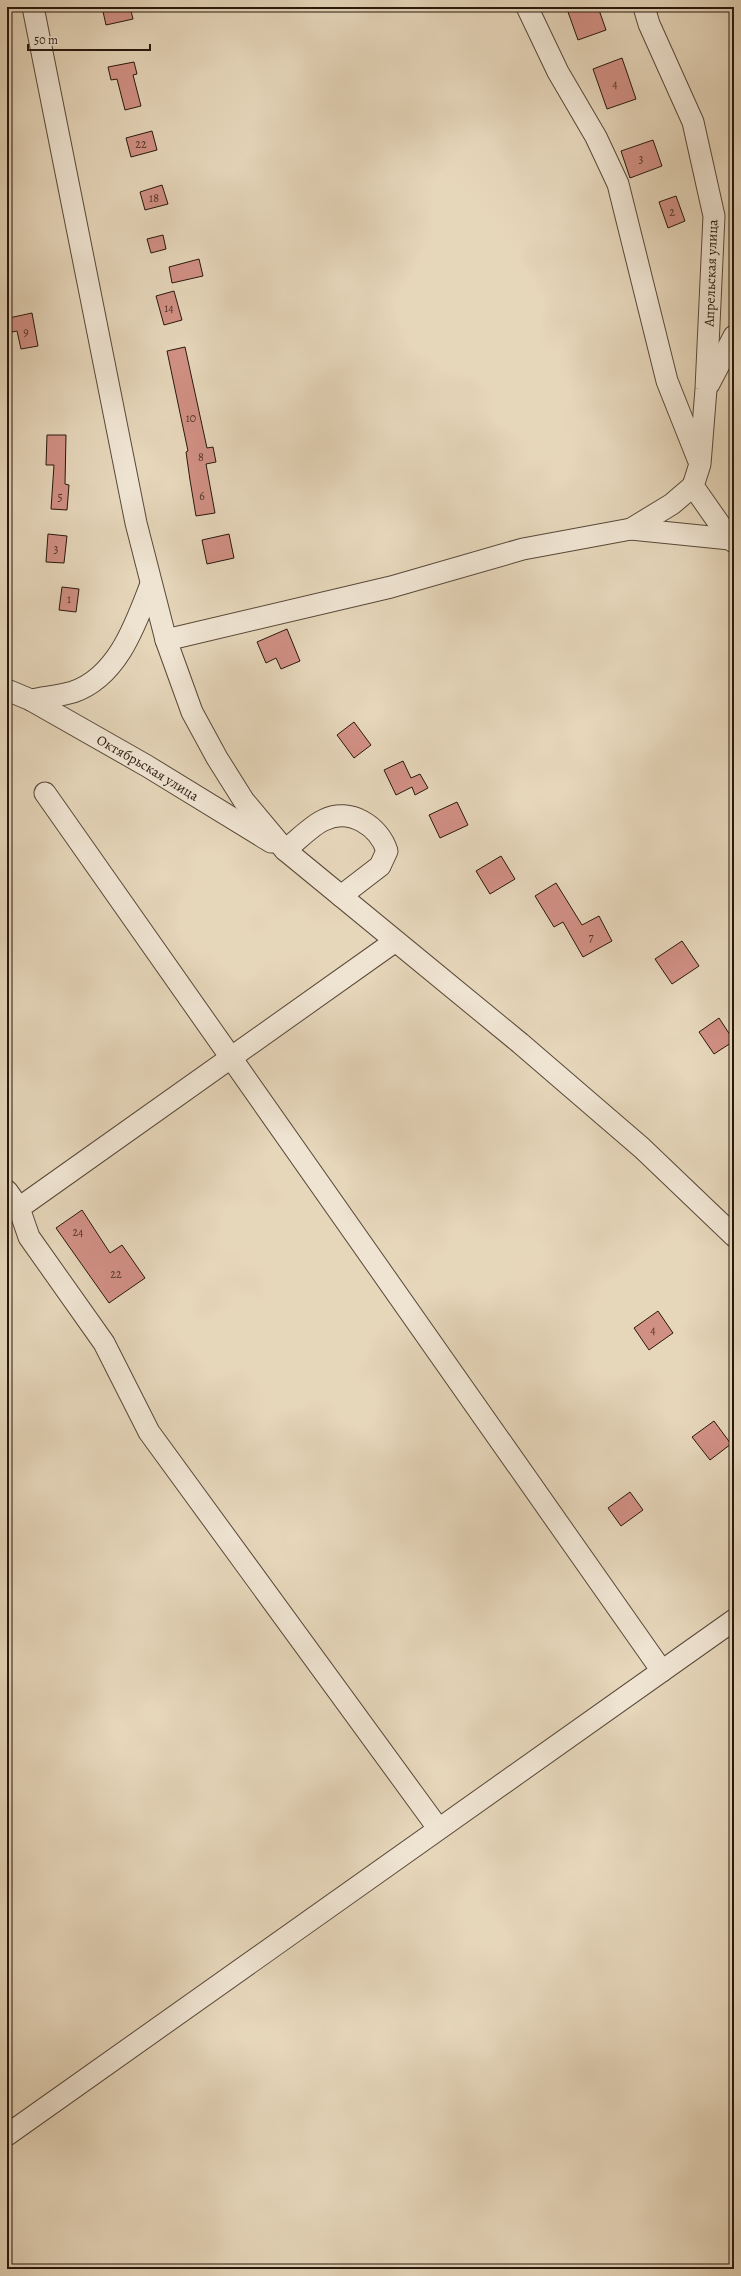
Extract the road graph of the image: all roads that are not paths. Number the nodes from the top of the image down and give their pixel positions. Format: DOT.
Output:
graph roads {
  1 [pos="33,7"];
  2 [pos="526,7"];
  3 [pos="644,7"];
  4 [pos="734,336"];
  5 [pos="706,389"];
  6 [pos="700,464"];
  7 [pos="693,486"];
  8 [pos="631,529"];
  9 [pos="732,540"];
  10 [pos="151,584"];
  11 [pos="166,640"];
  12 [pos="7,690"];
  13 [pos="31,700"];
  14 [pos="45,793"];
  15 [pos="285,850"];
  16 [pos="341,896"];
  17 [pos="394,942"];
  18 [pos="232,1058"];
  19 [pos="7,1191"];
  20 [pos="19,1208"];
  21 [pos="734,1236"];
  22 [pos="734,1620"];
  23 [pos="662,1671"];
  24 [pos="438,1828"];
  25 [pos="8,2135"];
  1 -- 10 [label="street"];
  2 -- 6 [label="street"];
  3 -- 5 [label="street, Апрельская улица"];
  4 -- 5 [label="street"];
  5 -- 6 [label="street, Апрельская улица"];
  6 -- 7 [label="street, Апрельская улица"];
  7 -- 8 [label="street"];
  7 -- 9 [label="street"];
  8 -- 9 [label="street"];
  8 -- 11 [label="street"];
  10 -- 11 [label="street"];
  10 -- 13 [label="street"];
  11 -- 15 [label="street"];
  12 -- 13 [label="street, Октябрьская улица"];
  13 -- 15 [label="street, Октябрьская улица"];
  14 -- 18 [label="street"];
  15 -- 16 [label="street"];
  15 -- 16 [label="street"];
  16 -- 17 [label="street"];
  17 -- 18 [label="street"];
  17 -- 21 [label="street"];
  18 -- 20 [label="street"];
  18 -- 23 [label="street"];
  19 -- 20 [label="street"];
  20 -- 24 [label="street"];
  22 -- 23 [label="street"];
  23 -- 24 [label="street"];
  24 -- 25 [label="street"];
}
